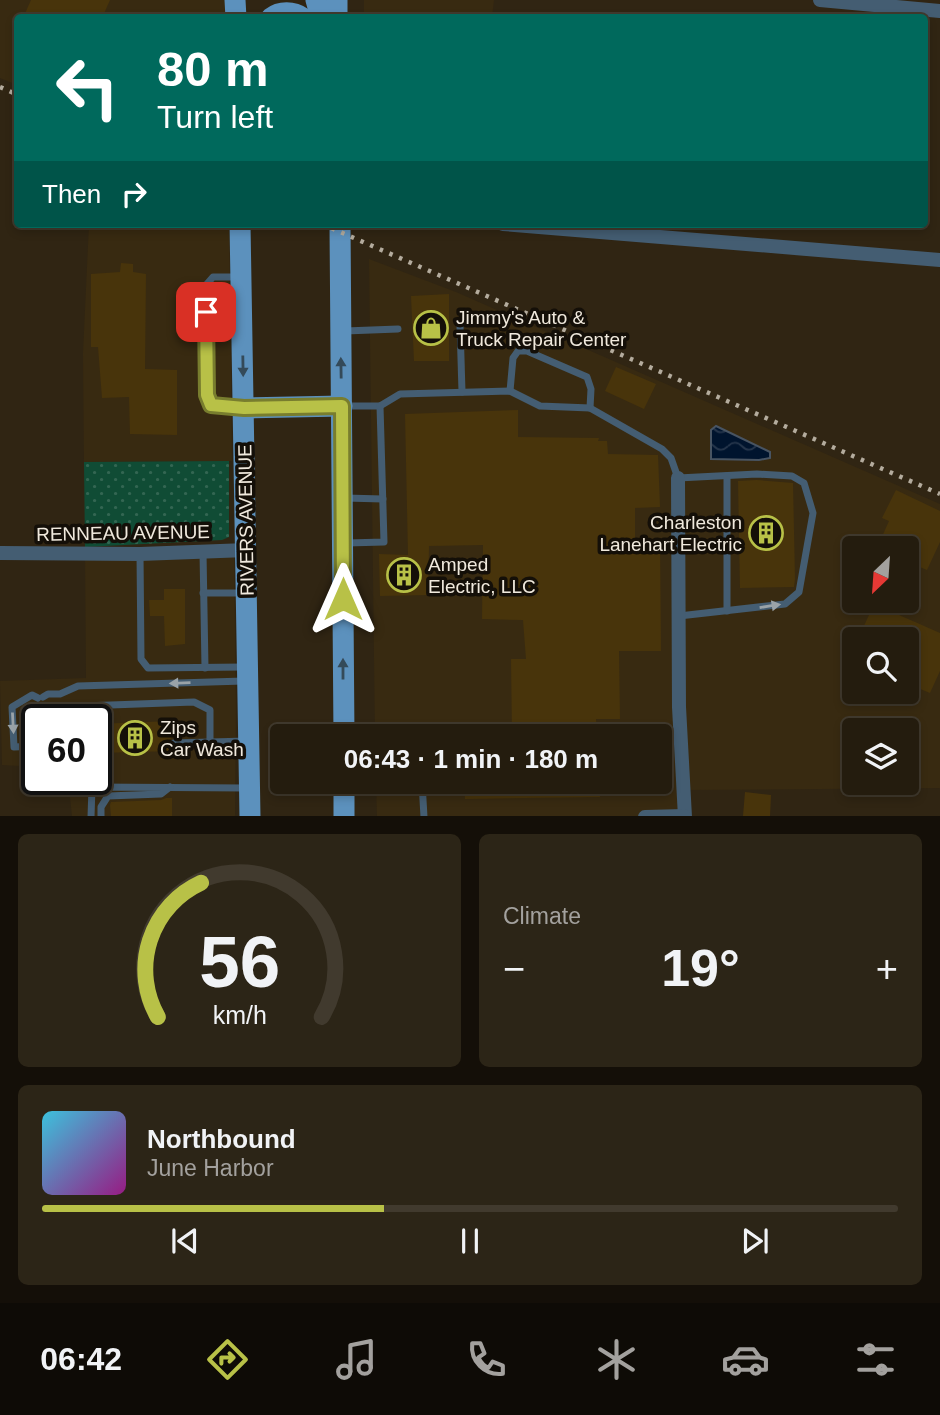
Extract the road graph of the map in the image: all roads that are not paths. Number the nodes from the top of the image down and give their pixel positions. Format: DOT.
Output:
graph roads {
  1 [pos="829,0"];
  2 [pos="940,11"];
  3 [pos="276,14"];
  4 [pos="296,14"];
  5 [pos="240,228"];
  6 [pos="340,228"];
  7 [pos="552,228"];
  8 [pos="940,260"];
  9 [pos="241,277"];
  10 [pos="460,325"];
  11 [pos="398,328"];
  12 [pos="341,331"];
  13 [pos="510,391"];
  14 [pos="462,392"];
  15 [pos="342,406"];
  16 [pos="380,406"];
  17 [pos="244,408"];
  18 [pos="590,408"];
  19 [pos="727,475"];
  20 [pos="678,478"];
  21 [pos="342,498"];
  22 [pos="383,499"];
  23 [pos="342,544"];
  24 [pos="247,550"];
  25 [pos="202,552"];
  26 [pos="0,553"];
  27 [pos="140,554"];
  28 [pos="203,593"];
  29 [pos="247,593"];
  30 [pos="727,611"];
  31 [pos="678,616"];
  32 [pos="205,668"];
  33 [pos="248,674"];
  34 [pos="112,705"];
  35 [pos="344,724"];
  36 [pos="249,741"];
  37 [pos="210,742"];
  38 [pos="174,743"];
  39 [pos="21,747"];
  40 [pos="170,786"];
  41 [pos="250,788"];
  42 [pos="344,794"];
  43 [pos="423,794"];
  44 [pos="91,816"];
  45 [pos="101,816"];
  46 [pos="250,816"];
  47 [pos="344,816"];
  48 [pos="424,816"];
  49 [pos="684,816"];
  1 -- 2 [label="street"];
  3 -- 4 [label="main road"];
  5 -- 9 [label="main road, RIVERS AVENUE"];
  6 -- 12 [label="main road"];
  7 -- 8 [label="street"];
  9 -- 17 [label="main road, RIVERS AVENUE, one-way"];
  9 -- 17 [label="lane"];
  10 -- 14 [label="lane"];
  11 -- 12 [label="lane"];
  15 -- 12 [label="main road, one-way"];
  13 -- 14 [label="lane"];
  13 -- 18 [label="lane"];
  13 -- 18 [label="lane"];
  14 -- 16 [label="lane"];
  15 -- 16 [label="lane"];
  15 -- 17 [label="main road"];
  15 -- 21 [label="main road"];
  16 -- 22 [label="lane"];
  17 -- 24 [label="main road, RIVERS AVENUE"];
  18 -- 20 [label="lane"];
  19 -- 20 [label="lane"];
  19 -- 30 [label="lane"];
  30 -- 19 [label="lane, one-way"];
  20 -- 31 [label="street"];
  21 -- 22 [label="lane"];
  21 -- 23 [label="main road"];
  22 -- 23 [label="lane"];
  35 -- 23 [label="main road, one-way"];
  24 -- 25 [label="street, RENNEAU AVENUE"];
  24 -- 29 [label="main road, RIVERS AVENUE"];
  25 -- 27 [label="street, RENNEAU AVENUE"];
  25 -- 28 [label="lane"];
  26 -- 27 [label="street, RENNEAU AVENUE"];
  27 -- 32 [label="lane"];
  28 -- 29 [label="lane"];
  28 -- 32 [label="lane"];
  29 -- 33 [label="main road, RIVERS AVENUE"];
  30 -- 31 [label="lane"];
  31 -- 49 [label="street"];
  32 -- 33 [label="lane"];
  33 -- 36 [label="main road, RIVERS AVENUE"];
  33 -- 39 [label="lane, one-way"];
  34 -- 37 [label="lane"];
  36 -- 37 [label="lane"];
  36 -- 41 [label="main road, RIVERS AVENUE"];
  37 -- 38 [label="lane"];
  40 -- 41 [label="lane"];
  40 -- 44 [label="lane"];
  40 -- 45 [label="lane"];
  41 -- 46 [label="main road, RIVERS AVENUE"];
  42 -- 47 [label="main road"];
  43 -- 48 [label="lane"];
}
